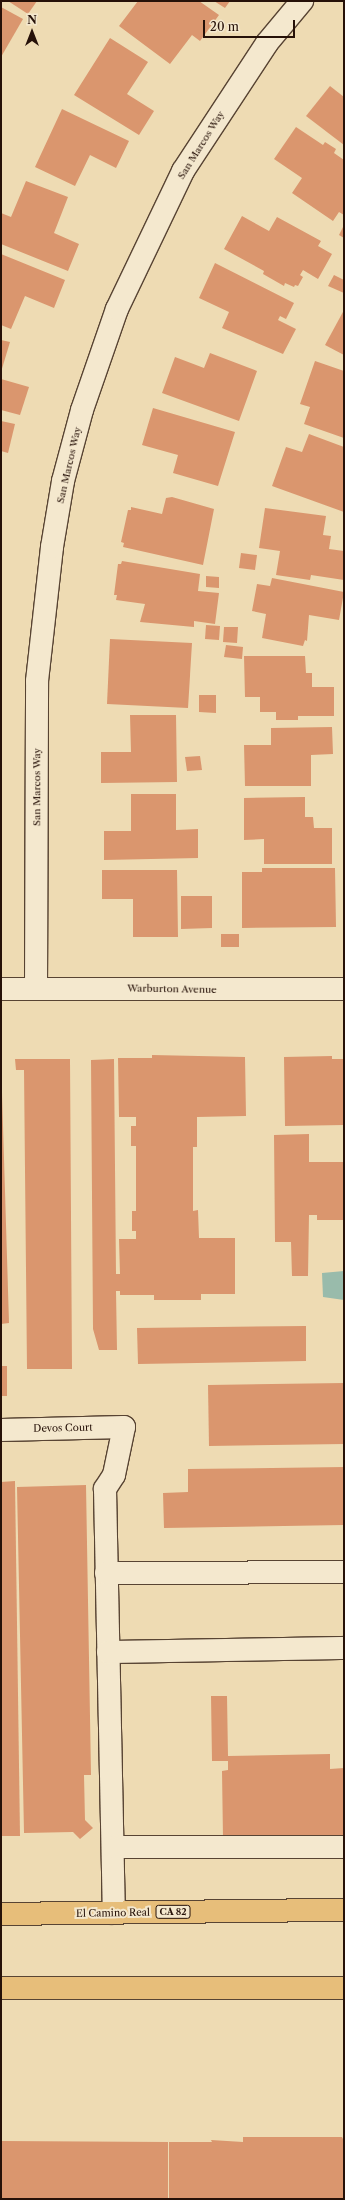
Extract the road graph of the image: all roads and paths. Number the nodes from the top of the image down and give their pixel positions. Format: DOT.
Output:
graph roads {
  1 [pos="302,1"];
  2 [pos="36,988"];
  3 [pos="1,989"];
  4 [pos="344,989"];
  5 [pos="1,1430"];
  6 [pos="344,1572"];
  7 [pos="106,1573"];
  8 [pos="344,1648"];
  9 [pos="108,1652"];
  10 [pos="344,1847"];
  11 [pos="113,1848"];
  12 [pos="344,1910"];
  13 [pos="114,1913"];
  14 [pos="1,1914"];
  15 [pos="1,1988"];
  16 [pos="344,1988"];
  1 -- 2 [label="street, San Marcos Way"];
  2 -- 3 [label="street, Warburton Avenue"];
  2 -- 4 [label="street, Warburton Avenue"];
  5 -- 7 [label="street, Devos Court"];
  6 -- 7 [label="street"];
  7 -- 9 [label="street"];
  8 -- 9 [label="street"];
  9 -- 11 [label="street"];
  10 -- 11 [label="street"];
  11 -- 13 [label="street"];
  12 -- 13 [label="main road, El Camino Real / CA 82"];
  13 -- 14 [label="main road, El Camino Real / CA 82"];
  15 -- 16 [label="main road"];
}
